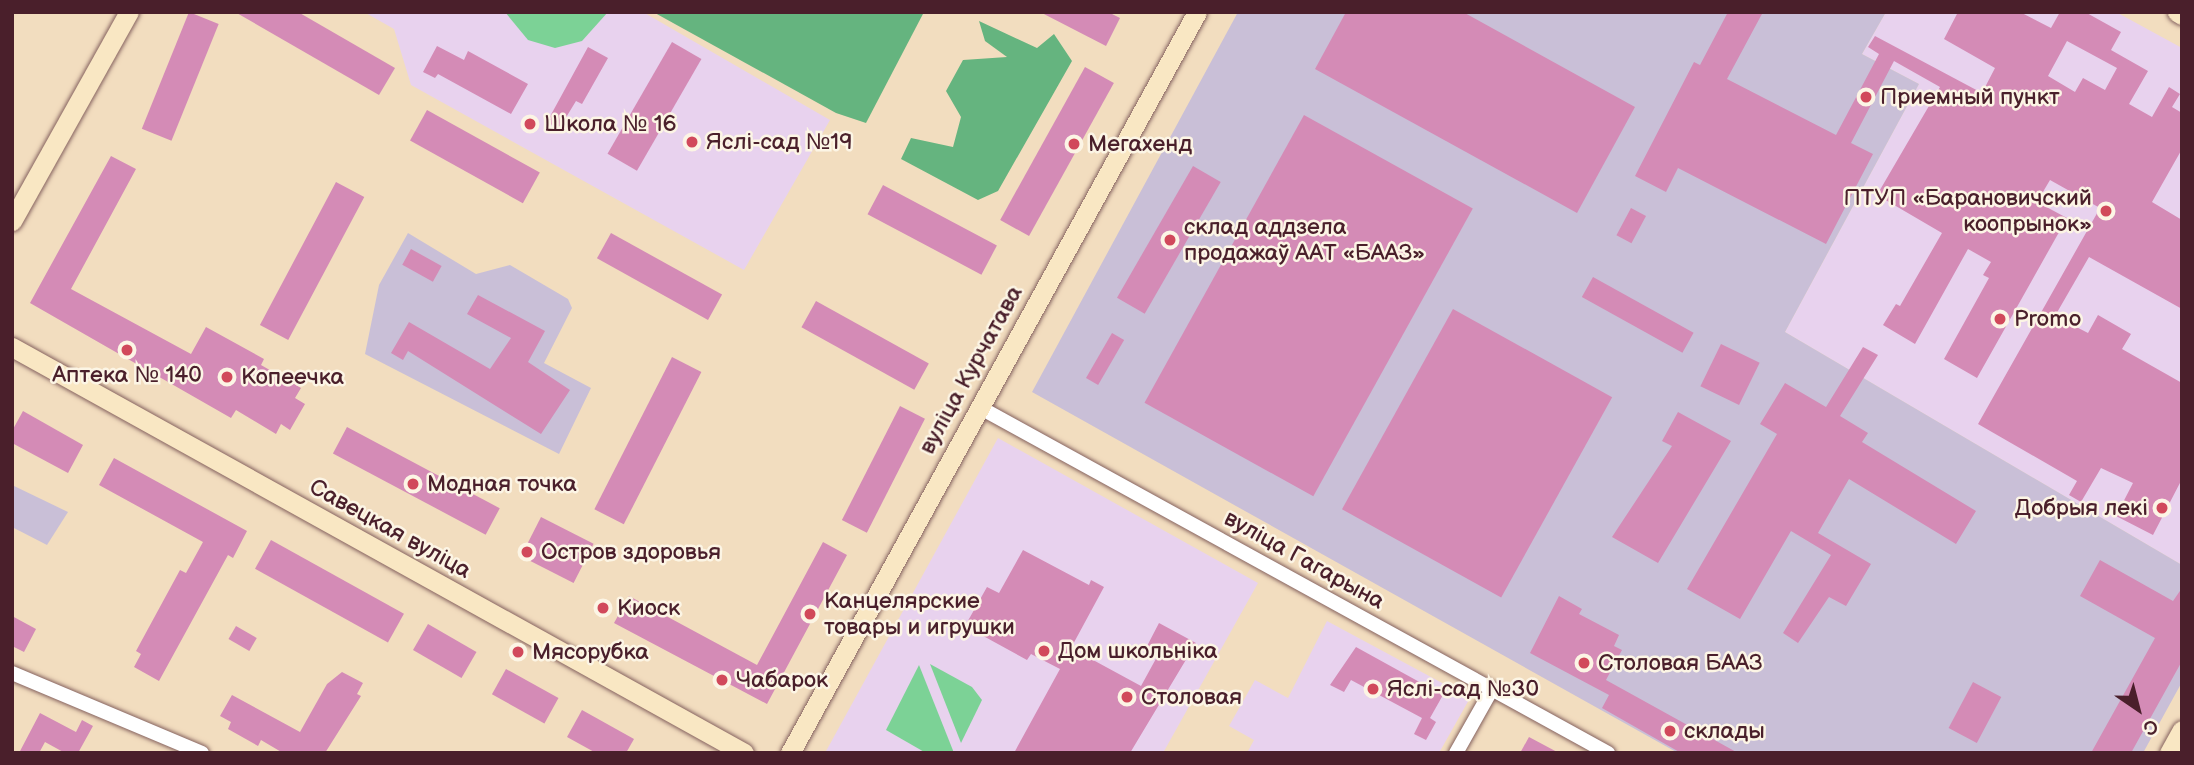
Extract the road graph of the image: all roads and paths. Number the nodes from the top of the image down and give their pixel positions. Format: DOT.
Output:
graph roads {
  1 [pos="129,12"];
  2 [pos="1197,12"];
  3 [pos="12,221"];
  4 [pos="12,347"];
  5 [pos="979,407"];
  6 [pos="12,673"];
  7 [pos="1492,689"];
  8 [pos="2182,730"];
  9 [pos="202,753"];
  10 [pos="744,753"];
  11 [pos="790,753"];
  12 [pos="1456,753"];
  13 [pos="1608,753"];
  14 [pos="2169,753"];
  1 -- 3 [label="street"];
  2 -- 5 [label="street, вуліца Курчатава"];
  4 -- 10 [label="street, Савецкая вуліца"];
  5 -- 7 [label="street, вуліца Гагарына"];
  5 -- 11 [label="street, вуліца Курчатава"];
  6 -- 9 [label="street"];
  7 -- 12 [label="street"];
  7 -- 13 [label="street, вуліца Гагарына"];
  8 -- 14 [label="street"];
}
